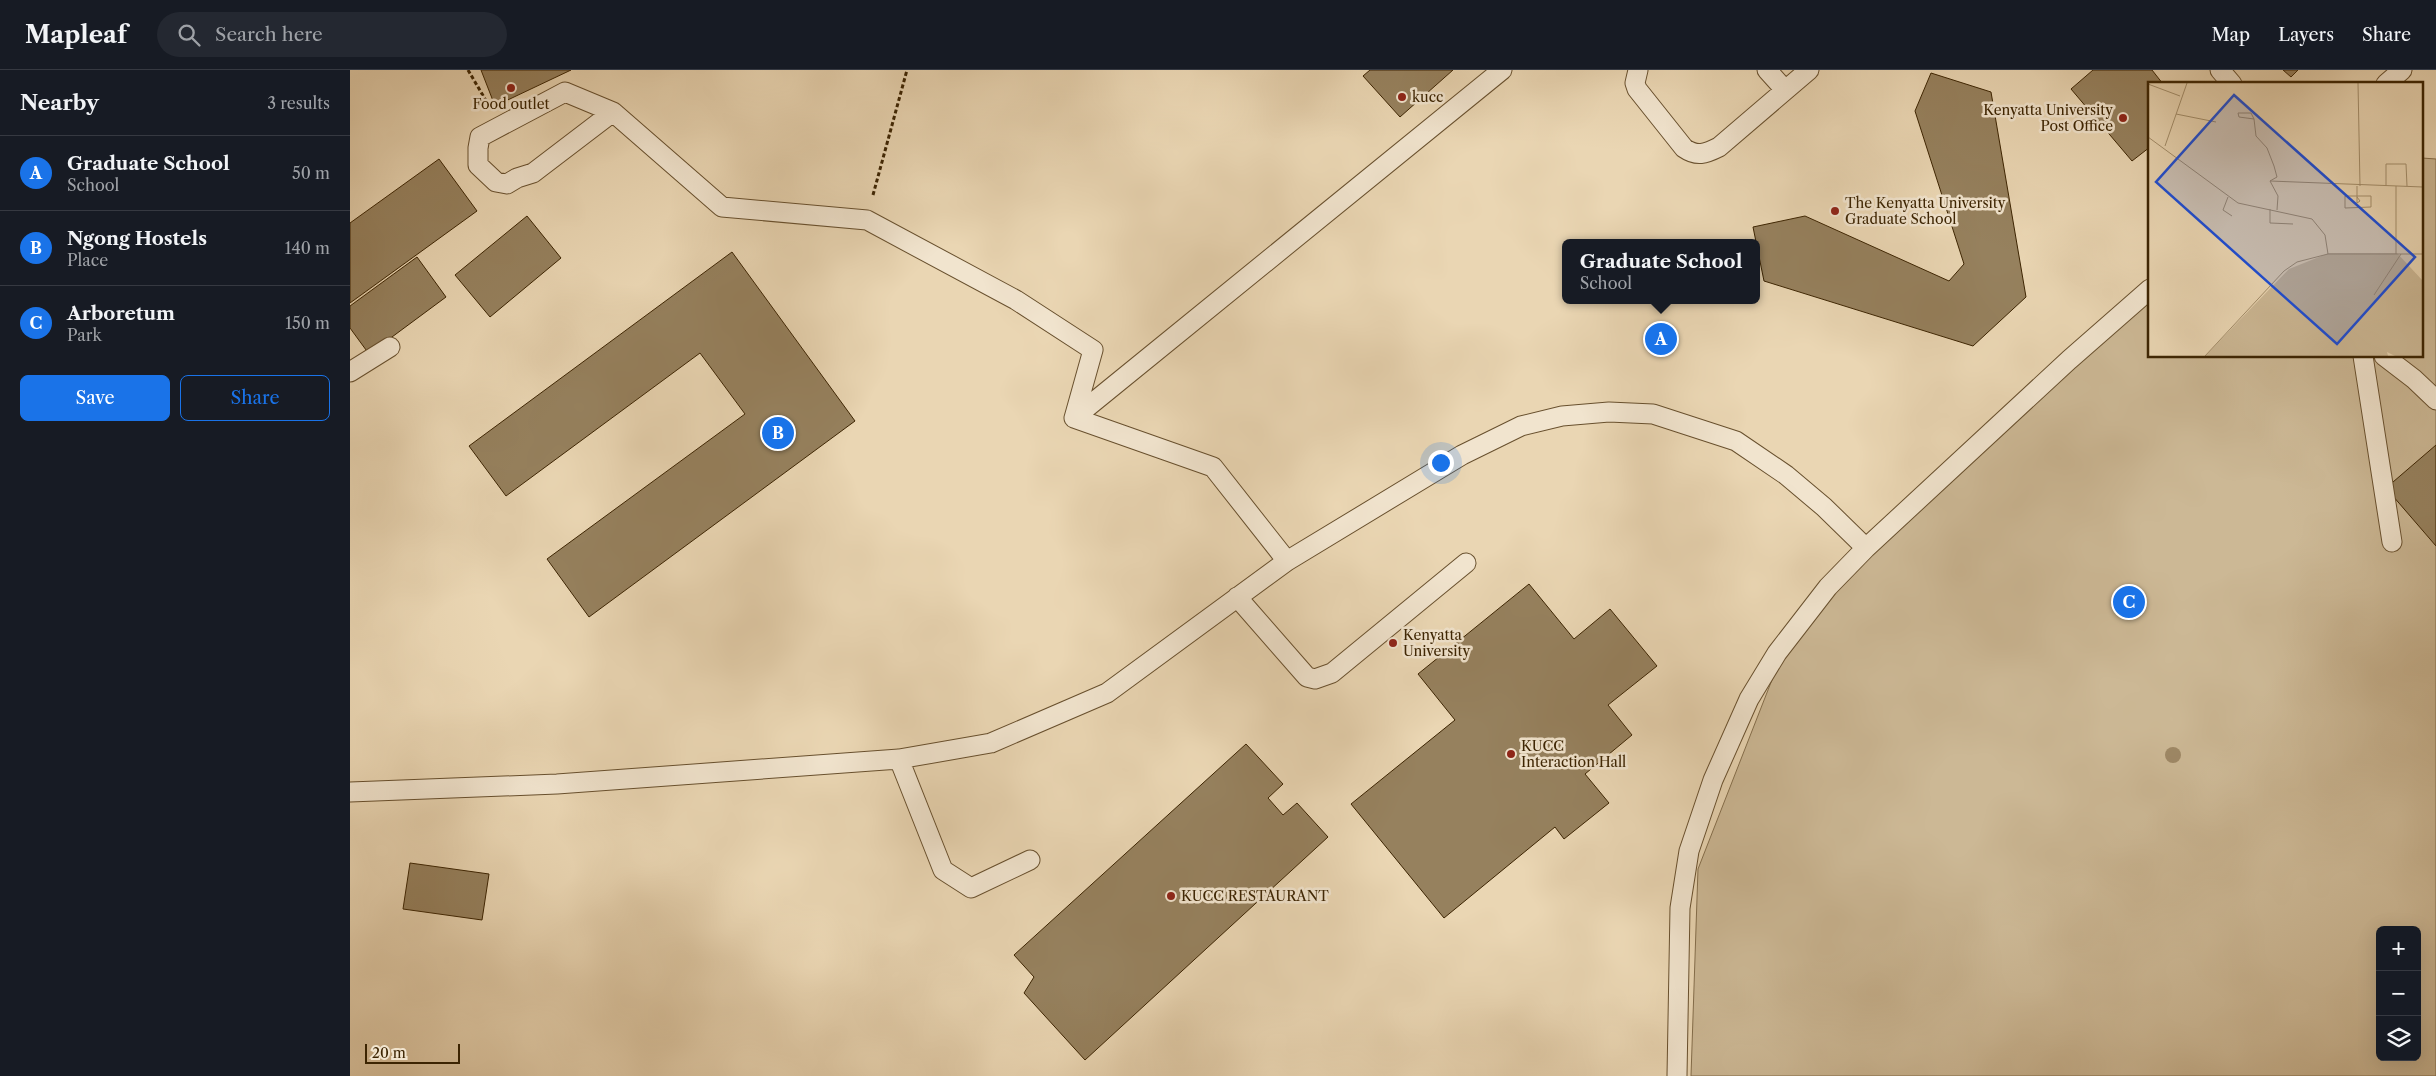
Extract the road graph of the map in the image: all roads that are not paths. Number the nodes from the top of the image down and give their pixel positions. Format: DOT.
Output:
graph roads {
  1 [pos="1502,70"];
  2 [pos="1638,70"];
  3 [pos="1767,70"];
  4 [pos="1809,70"];
  5 [pos="2220,70"];
  6 [pos="2402,70"];
  7 [pos="2230,82"];
  8 [pos="2388,82"];
  9 [pos="1785,90"];
  10 [pos="613,112"];
  11 [pos="2148,291"];
  12 [pos="390,348"];
  13 [pos="2363,358"];
  14 [pos="2387,358"];
  15 [pos="350,372"];
  16 [pos="2436,400"];
  17 [pos="1074,418"];
  18 [pos="2392,542"];
  19 [pos="1866,548"];
  20 [pos="1287,561"];
  21 [pos="1466,563"];
  22 [pos="1237,597"];
  23 [pos="899,759"];
  24 [pos="350,792"];
  25 [pos="1030,860"];
  26 [pos="1677,1076"];
  1 -- 17 [label="lane"];
  2 -- 9 [label="lane"];
  3 -- 9 [label="lane"];
  4 -- 9 [label="lane"];
  5 -- 7 [label="lane"];
  6 -- 8 [label="lane"];
  10 -- 10 [label="lane"];
  10 -- 17 [label="lane"];
  11 -- 19 [label="lane"];
  12 -- 15 [label="lane"];
  13 -- 18 [label="lane"];
  14 -- 16 [label="lane"];
  17 -- 20 [label="lane"];
  19 -- 20 [label="lane"];
  19 -- 26 [label="lane"];
  20 -- 22 [label="lane"];
  21 -- 22 [label="lane"];
  22 -- 23 [label="lane"];
  23 -- 24 [label="lane"];
  23 -- 25 [label="lane"];
}
